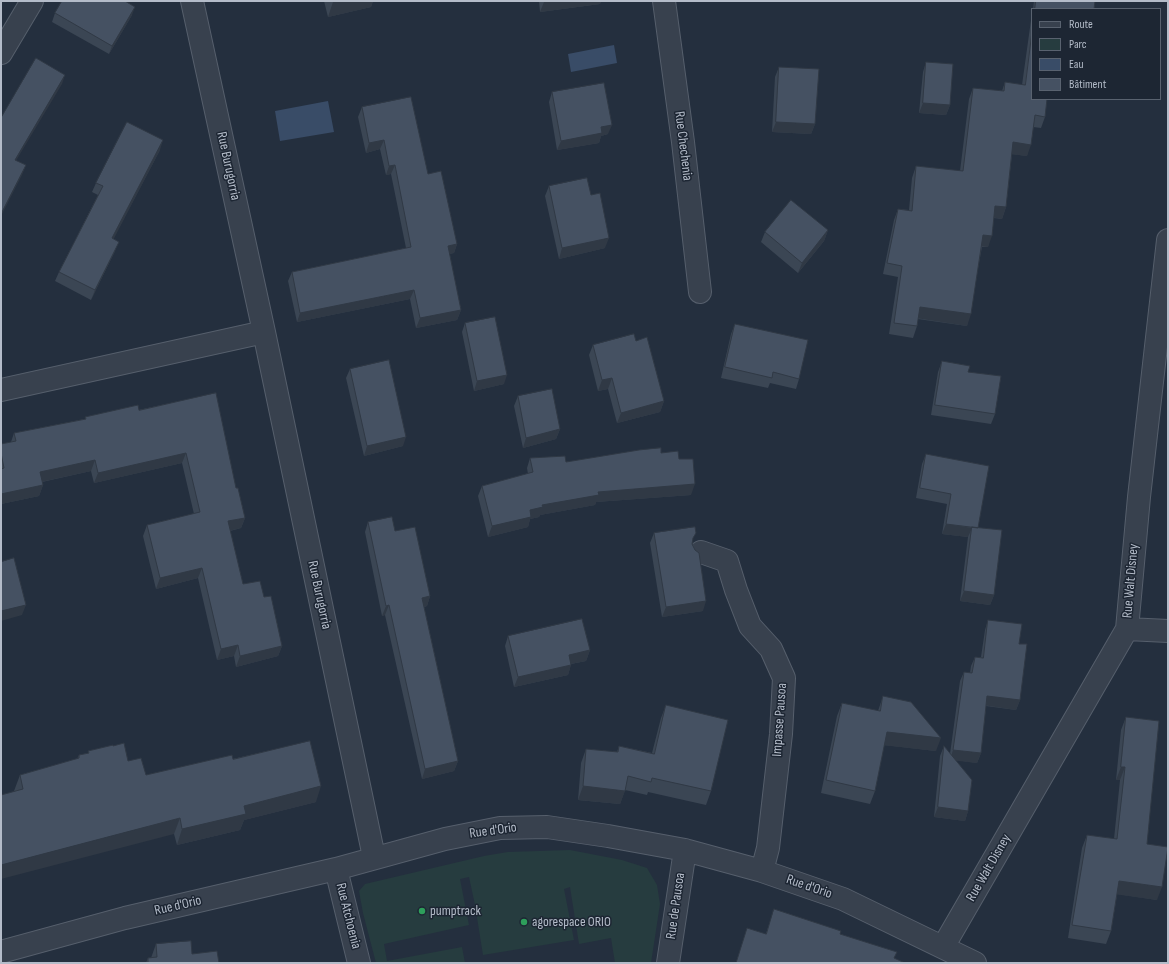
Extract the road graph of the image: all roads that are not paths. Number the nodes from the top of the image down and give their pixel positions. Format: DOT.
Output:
graph roads {
  1 [pos="32,1"];
  2 [pos="192,1"];
  3 [pos="664,1"];
  4 [pos="1,54"];
  5 [pos="1168,240"];
  6 [pos="700,292"];
  7 [pos="264,332"];
  8 [pos="1,390"];
  9 [pos="701,552"];
  10 [pos="1127,629"];
  11 [pos="1168,631"];
  12 [pos="684,850"];
  13 [pos="374,857"];
  14 [pos="336,868"];
  15 [pos="762,871"];
  16 [pos="943,947"];
  17 [pos="1,952"];
  18 [pos="359,963"];
  19 [pos="668,963"];
  20 [pos="975,963"];
  1 -- 4 [label="street"];
  2 -- 7 [label="street, Rue Burugorria"];
  3 -- 6 [label="street, Rue Chechenia"];
  5 -- 10 [label="street, Rue Walt Disney"];
  7 -- 8 [label="street"];
  7 -- 13 [label="street, Rue Burugorria"];
  9 -- 15 [label="street, Impasse Pausoa"];
  10 -- 11 [label="street"];
  10 -- 16 [label="street, Rue Walt Disney"];
  12 -- 13 [label="street, Rue d'Orio"];
  12 -- 15 [label="street, Rue d'Orio"];
  12 -- 19 [label="street, Rue de Pausoa"];
  13 -- 14 [label="street, Rue d'Orio"];
  14 -- 17 [label="street, Rue d'Orio"];
  14 -- 18 [label="street, Rue Atchoenia"];
  15 -- 16 [label="street, Rue d'Orio"];
  16 -- 20 [label="street, Rue d'Orio"];
}
